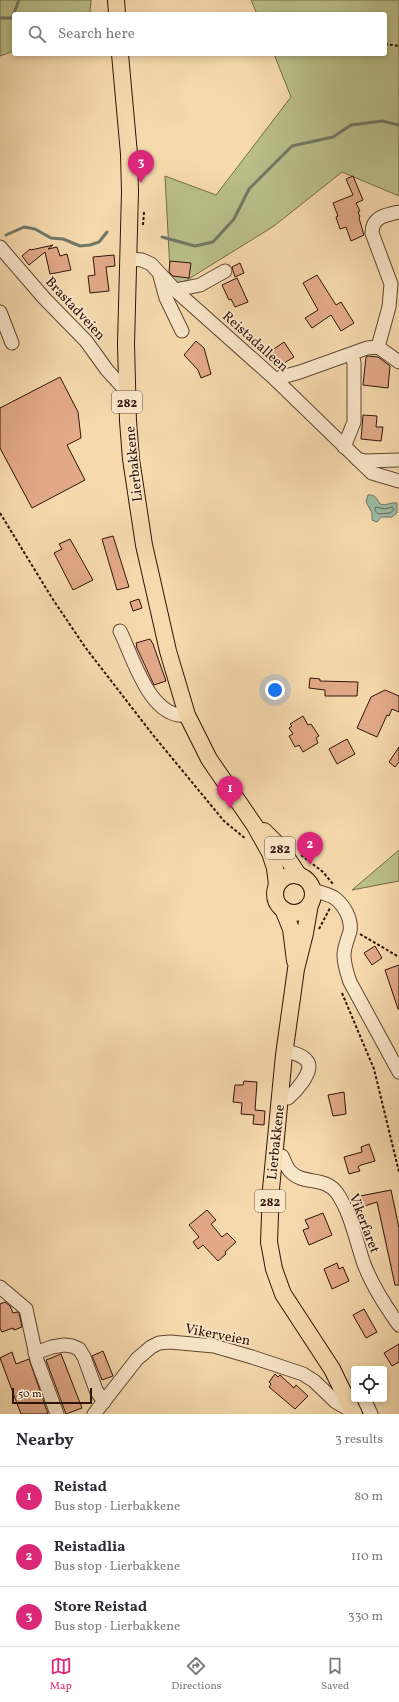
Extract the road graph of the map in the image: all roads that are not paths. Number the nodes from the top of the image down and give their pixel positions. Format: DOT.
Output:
graph roads {
  1 [pos="116,0"];
  2 [pos="117,12"];
  3 [pos="120,56"];
  4 [pos="399,212"];
  5 [pos="0,247"];
  6 [pos="129,259"];
  7 [pos="226,271"];
  8 [pos="160,272"];
  9 [pos="175,290"];
  10 [pos="0,312"];
  11 [pos="182,331"];
  12 [pos="12,343"];
  13 [pos="378,347"];
  14 [pos="352,354"];
  15 [pos="399,362"];
  16 [pos="275,379"];
  17 [pos="127,392"];
  18 [pos="344,447"];
  19 [pos="357,459"];
  20 [pos="399,460"];
  21 [pos="399,481"];
  22 [pos="120,631"];
  23 [pos="187,715"];
  24 [pos="255,826"];
  25 [pos="299,876"];
  26 [pos="277,885"];
  27 [pos="311,897"];
  28 [pos="283,908"];
  29 [pos="296,969"];
  30 [pos="284,1050"];
  31 [pos="399,1072"];
  32 [pos="288,1098"];
  33 [pos="282,1156"];
  34 [pos="0,1288"];
  35 [pos="399,1325"];
  36 [pos="35,1353"];
  37 [pos="104,1402"];
  38 [pos="365,1402"];
  39 [pos="352,1404"];
  40 [pos="57,1414"];
  41 [pos="94,1414"];
  42 [pos="371,1414"];
  1 -- 2 [label="main road"];
  3 -- 6 [label="main road, Lierbakkene / 282"];
  4 -- 13 [label="street"];
  5 -- 17 [label="street, Brastadveien"];
  6 -- 8 [label="street, Reistadalleen"];
  6 -- 17 [label="main road, Lierbakkene / 282"];
  7 -- 9 [label="street"];
  8 -- 9 [label="street, Reistadalleen"];
  8 -- 11 [label="street"];
  9 -- 16 [label="street, Reistadalleen"];
  10 -- 12 [label="street"];
  13 -- 14 [label="street"];
  13 -- 15 [label="street"];
  14 -- 16 [label="street"];
  14 -- 18 [label="street"];
  16 -- 18 [label="street, Reistadalleen"];
  17 -- 23 [label="main road, Lierbakkene / 282"];
  18 -- 19 [label="street, Reistadalleen"];
  19 -- 20 [label="street"];
  19 -- 21 [label="street, Reistadalleen"];
  22 -- 23 [label="street"];
  23 -- 24 [label="main road, Lierbakkene / 282"];
  24 -- 25 [label="main road, Lierbakkene / 282"];
  24 -- 26 [label="main road, Lierbakkene / 282"];
  25 -- 26 [label="main road, 282"];
  25 -- 27 [label="main road, 282"];
  26 -- 28 [label="main road, 282"];
  27 -- 28 [label="main road"];
  27 -- 29 [label="main road, Lierbakkene / 282"];
  27 -- 31 [label="street"];
  28 -- 29 [label="main road, Lierbakkene / 282"];
  29 -- 30 [label="main road, Lierbakkene / 282"];
  30 -- 32 [label="street"];
  30 -- 39 [label="main road, Lierbakkene / 282"];
  33 -- 35 [label="street, Vikerfaret"];
  34 -- 36 [label="street"];
  36 -- 37 [label="street"];
  36 -- 40 [label="street"];
  37 -- 39 [label="street, Vikerveien"];
  37 -- 41 [label="street, Vikerveien"];
  38 -- 42 [label="street"];
}
